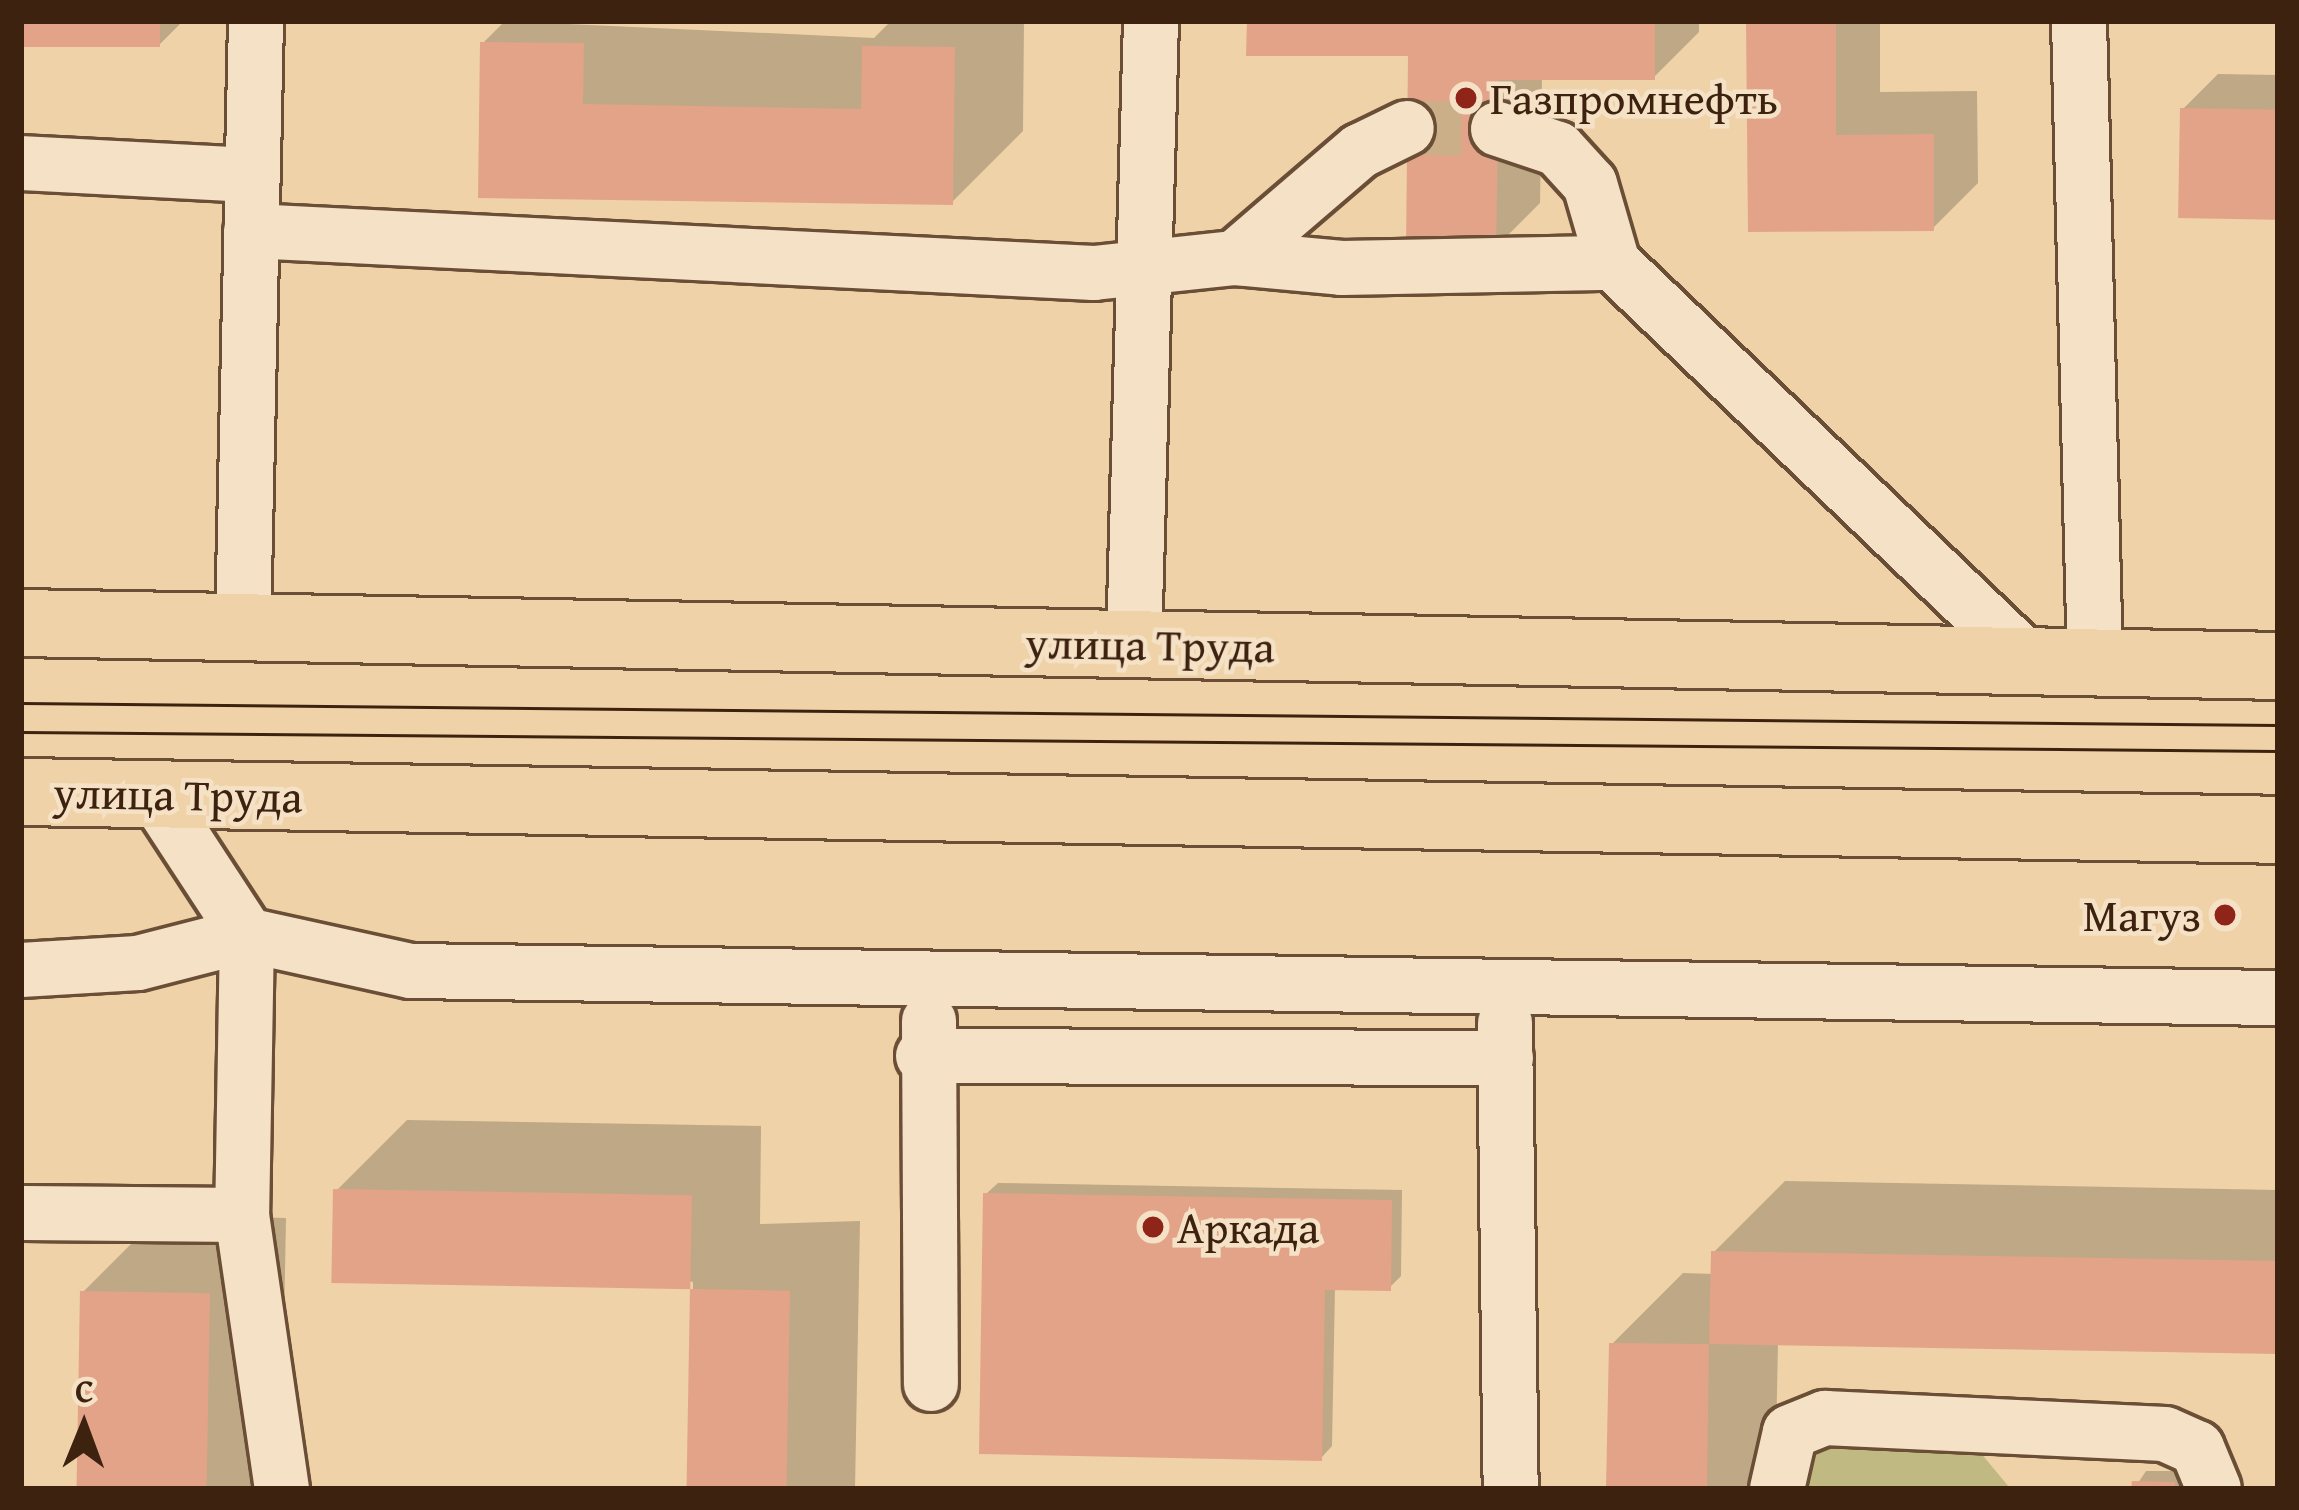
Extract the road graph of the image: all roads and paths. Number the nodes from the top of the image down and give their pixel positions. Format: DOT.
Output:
graph roads {
  1 [pos="256,21"];
  2 [pos="1151,21"];
  3 [pos="2079,21"];
  4 [pos="1407,128"];
  5 [pos="1498,128"];
  6 [pos="21,163"];
  7 [pos="252,175"];
  8 [pos="251,231"];
  9 [pos="1234,258"];
  10 [pos="1613,263"];
  11 [pos="1138,271"];
  12 [pos="21,623"];
  13 [pos="244,626"];
  14 [pos="1134,644"];
  15 [pos="2030,662"];
  16 [pos="2095,663"];
  17 [pos="2278,667"];
  18 [pos="21,792"];
  19 [pos="154,793"];
  20 [pos="2278,830"];
  21 [pos="247,934"];
  22 [pos="21,970"];
  23 [pos="936,980"];
  24 [pos="1505,986"];
  25 [pos="2278,998"];
  26 [pos="923,1056"];
  27 [pos="1506,1058"];
  28 [pos="21,1213"];
  29 [pos="242,1215"];
  30 [pos="931,1384"];
  31 [pos="282,1489"];
  32 [pos="1511,1489"];
  33 [pos="1777,1489"];
  34 [pos="2214,1489"];
  1 -- 7 [label="street"];
  2 -- 11 [label="street"];
  3 -- 16 [label="street"];
  4 -- 9 [label="street"];
  5 -- 10 [label="street"];
  6 -- 7 [label="street"];
  7 -- 8 [label="street"];
  8 -- 11 [label="street"];
  8 -- 13 [label="street"];
  9 -- 10 [label="street"];
  9 -- 11 [label="street"];
  10 -- 15 [label="street"];
  11 -- 14 [label="street"];
  12 -- 13 [label="main road, улица Труда"];
  13 -- 14 [label="main road, улица Труда"];
  14 -- 15 [label="main road, улица Труда"];
  15 -- 16 [label="main road, улица Труда"];
  16 -- 17 [label="main road, улица Труда"];
  18 -- 19 [label="main road, улица Труда"];
  19 -- 20 [label="main road, улица Труда"];
  19 -- 21 [label="street"];
  21 -- 22 [label="street"];
  21 -- 23 [label="street"];
  21 -- 29 [label="street"];
  23 -- 24 [label="street"];
  23 -- 26 [label="street"];
  24 -- 25 [label="street"];
  24 -- 27 [label="street"];
  26 -- 27 [label="street"];
  26 -- 30 [label="street"];
  27 -- 32 [label="street"];
  28 -- 29 [label="street"];
  29 -- 31 [label="street"];
  33 -- 34 [label="street"];
}
